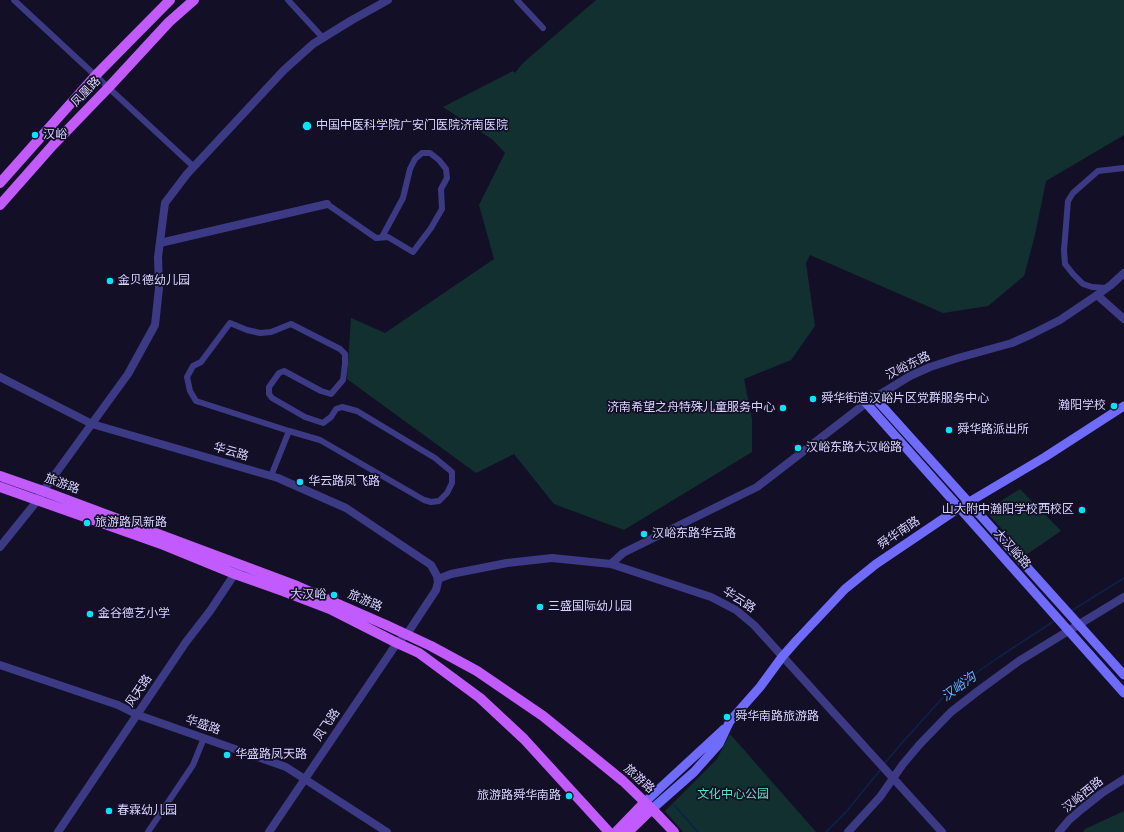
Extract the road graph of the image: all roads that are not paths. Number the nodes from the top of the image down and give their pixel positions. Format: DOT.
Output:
graph roads {
  1 [pos="14,0"];
  2 [pos="170,0"];
  3 [pos="194,0"];
  4 [pos="288,0"];
  5 [pos="388,0"];
  6 [pos="517,0"];
  7 [pos="543,28"];
  8 [pos="323,38"];
  9 [pos="96,75"];
  10 [pos="109,87"];
  11 [pos="194,166"];
  12 [pos="1124,168"];
  13 [pos="0,183"];
  14 [pos="327,204"];
  15 [pos="0,205"];
  16 [pos="382,238"];
  17 [pos="160,243"];
  18 [pos="1124,273"];
  19 [pos="1107,288"];
  20 [pos="1097,295"];
  21 [pos="1124,319"];
  22 [pos="0,377"];
  23 [pos="874,397"];
  24 [pos="866,403"];
  25 [pos="1124,406"];
  26 [pos="92,424"];
  27 [pos="289,431"];
  28 [pos="0,476"];
  29 [pos="271,476"];
  30 [pos="0,487"];
  31 [pos="43,491"];
  32 [pos="37,501"];
  33 [pos="969,503"];
  34 [pos="959,508"];
  35 [pos="0,547"];
  36 [pos="611,564"];
  37 [pos="241,565"];
  38 [pos="235,574"];
  39 [pos="438,579"];
  40 [pos="1124,597"];
  41 [pos="1080,625"];
  42 [pos="1069,631"];
  43 [pos="407,634"];
  44 [pos="397,643"];
  45 [pos="782,657"];
  46 [pos="0,665"];
  47 [pos="1124,675"];
  48 [pos="1124,693"];
  49 [pos="138,715"];
  50 [pos="204,738"];
  51 [pos="894,778"];
  52 [pos="304,779"];
  53 [pos="1124,779"];
  54 [pos="649,805"];
  55 [pos="58,832"];
  56 [pos="148,832"];
  57 [pos="269,832"];
  58 [pos="386,832"];
  59 [pos="609,832"];
  60 [pos="616,832"];
  61 [pos="628,832"];
  62 [pos="674,832"];
  63 [pos="848,832"];
  64 [pos="942,832"];
  65 [pos="1059,832"];
  1 -- 9 [label="street"];
  2 -- 9 [label="main road, 凤凰路"];
  3 -- 10 [label="main road, 凤凰路"];
  4 -- 8 [label="street"];
  5 -- 8 [label="street"];
  6 -- 7 [label="street"];
  8 -- 11 [label="street"];
  9 -- 10 [label="street"];
  9 -- 13 [label="main road, 凤凰路"];
  10 -- 11 [label="street"];
  10 -- 15 [label="main road, 凤凰路"];
  11 -- 17 [label="street"];
  12 -- 19 [label="street"];
  14 -- 16 [label="street"];
  14 -- 17 [label="street"];
  16 -- 16 [label="street"];
  17 -- 26 [label="street"];
  18 -- 19 [label="street, 汉峪东路"];
  19 -- 20 [label="street, 汉峪东路"];
  20 -- 21 [label="street"];
  20 -- 23 [label="street, 汉峪东路"];
  22 -- 26 [label="street, 华云路"];
  23 -- 24 [label="street, 汉峪东路"];
  23 -- 33 [label="main road, 大汉峪路"];
  24 -- 34 [label="main road, 大汉峪路"];
  24 -- 36 [label="street, 汉峪东路"];
  25 -- 33 [label="main road, 舜华南路"];
  26 -- 29 [label="street, 华云路"];
  26 -- 31 [label="street"];
  27 -- 27 [label="street"];
  27 -- 29 [label="street"];
  28 -- 31 [label="main road, 旅游路"];
  29 -- 39 [label="street, 华云路"];
  30 -- 32 [label="main road, 旅游路"];
  31 -- 32 [label="street"];
  31 -- 37 [label="main road, 旅游路"];
  32 -- 35 [label="street"];
  32 -- 38 [label="main road, 旅游路"];
  33 -- 34 [label="main road, 舜华南路"];
  33 -- 41 [label="main road, 大汉峪路"];
  34 -- 42 [label="main road, 大汉峪路"];
  34 -- 45 [label="main road, 舜华南路"];
  36 -- 39 [label="street, 华云路"];
  36 -- 45 [label="street, 华云路"];
  37 -- 38 [label="street, 风天路"];
  37 -- 43 [label="main road, 旅游路"];
  38 -- 44 [label="main road, 旅游路"];
  38 -- 49 [label="street, 风天路"];
  39 -- 43 [label="street"];
  40 -- 41 [label="street"];
  41 -- 42 [label="street"];
  41 -- 47 [label="main road, 大汉峪路"];
  42 -- 48 [label="main road, 大汉峪路"];
  42 -- 51 [label="street"];
  43 -- 44 [label="street, 凤飞路"];
  43 -- 54 [label="main road, 旅游路"];
  44 -- 52 [label="street, 凤飞路"];
  44 -- 59 [label="main road, 旅游路"];
  45 -- 51 [label="street, 华云路"];
  45 -- 54 [label="main road, 舜华南路"];
  46 -- 49 [label="street, 华盛路"];
  49 -- 50 [label="street, 华盛路"];
  49 -- 55 [label="street, 风天路"];
  50 -- 52 [label="street, 华盛路"];
  50 -- 56 [label="street"];
  51 -- 63 [label="street"];
  51 -- 64 [label="street, 华云路"];
  52 -- 57 [label="street, 凤飞路"];
  52 -- 58 [label="street, 华盛路"];
  53 -- 65 [label="street, 汉峪西路"];
  54 -- 60 [label="main road, 舜华南路"];
  54 -- 61 [label="main road, 舜华南路"];
  54 -- 62 [label="main road, 旅游路"];
}
